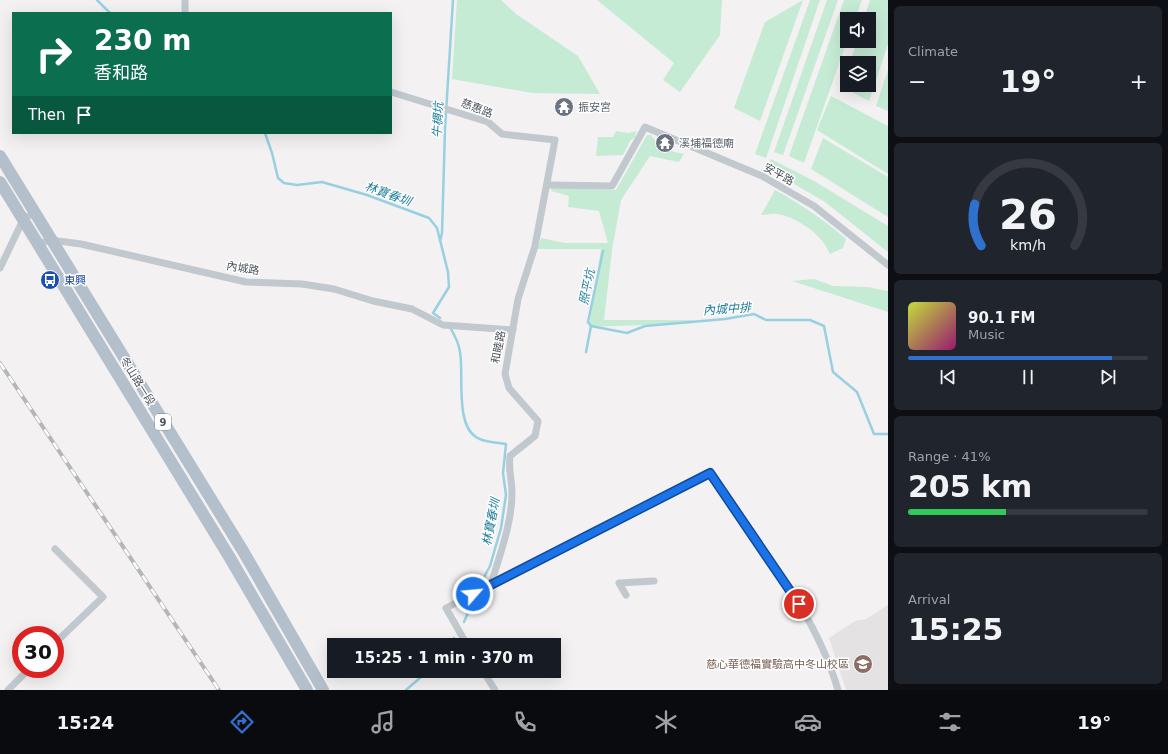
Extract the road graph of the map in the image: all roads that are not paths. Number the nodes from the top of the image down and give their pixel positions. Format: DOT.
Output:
graph roads {
  1 [pos="185,0"];
  2 [pos="185,12"];
  3 [pos="392,92"];
  4 [pos="555,140"];
  5 [pos="0,156"];
  6 [pos="0,182"];
  7 [pos="548,185"];
  8 [pos="34,212"];
  9 [pos="23,220"];
  10 [pos="51,240"];
  11 [pos="37,244"];
  12 [pos="888,265"];
  13 [pos="0,268"];
  14 [pos="513,330"];
  15 [pos="55,549"];
  16 [pos="243,551"];
  17 [pos="230,558"];
  18 [pos="654,581"];
  19 [pos="491,585"];
  20 [pos="626,595"];
  21 [pos="64,634"];
  22 [pos="463,638"];
  23 [pos="20,678"];
  24 [pos="487,678"];
  25 [pos="320,686"];
  26 [pos="307,689"];
  27 [pos="8,690"];
  28 [pos="495,690"];
  29 [pos="838,690"];
  1 -- 2 [label="street"];
  3 -- 4 [label="street, 慈惠路"];
  4 -- 7 [label="street, 和睦路"];
  5 -- 8 [label="main road, 冬山路一段 / 9"];
  6 -- 9 [label="main road, 冬山路一段 / 9"];
  7 -- 12 [label="street, 安平路"];
  7 -- 14 [label="street, 和睦路"];
  8 -- 9 [label="street"];
  8 -- 10 [label="main road, 冬山路一段 / 9"];
  9 -- 11 [label="main road, 冬山路一段 / 9"];
  9 -- 13 [label="street"];
  10 -- 11 [label="street, 內城路"];
  10 -- 14 [label="street, 內城路"];
  10 -- 16 [label="main road, 冬山路一段 / 9"];
  11 -- 17 [label="main road, 冬山路一段 / 9"];
  14 -- 19 [label="street, 和睦路"];
  15 -- 21 [label="street"];
  16 -- 17 [label="main road"];
  16 -- 25 [label="main road, 冬山路一段 / 9"];
  17 -- 26 [label="main road, 冬山路一段 / 9"];
  18 -- 20 [label="street"];
  19 -- 22 [label="street"];
  19 -- 29 [label="street"];
  23 -- 27 [label="street"];
  24 -- 28 [label="street"];
  25 -- 26 [label="main road"];
}
